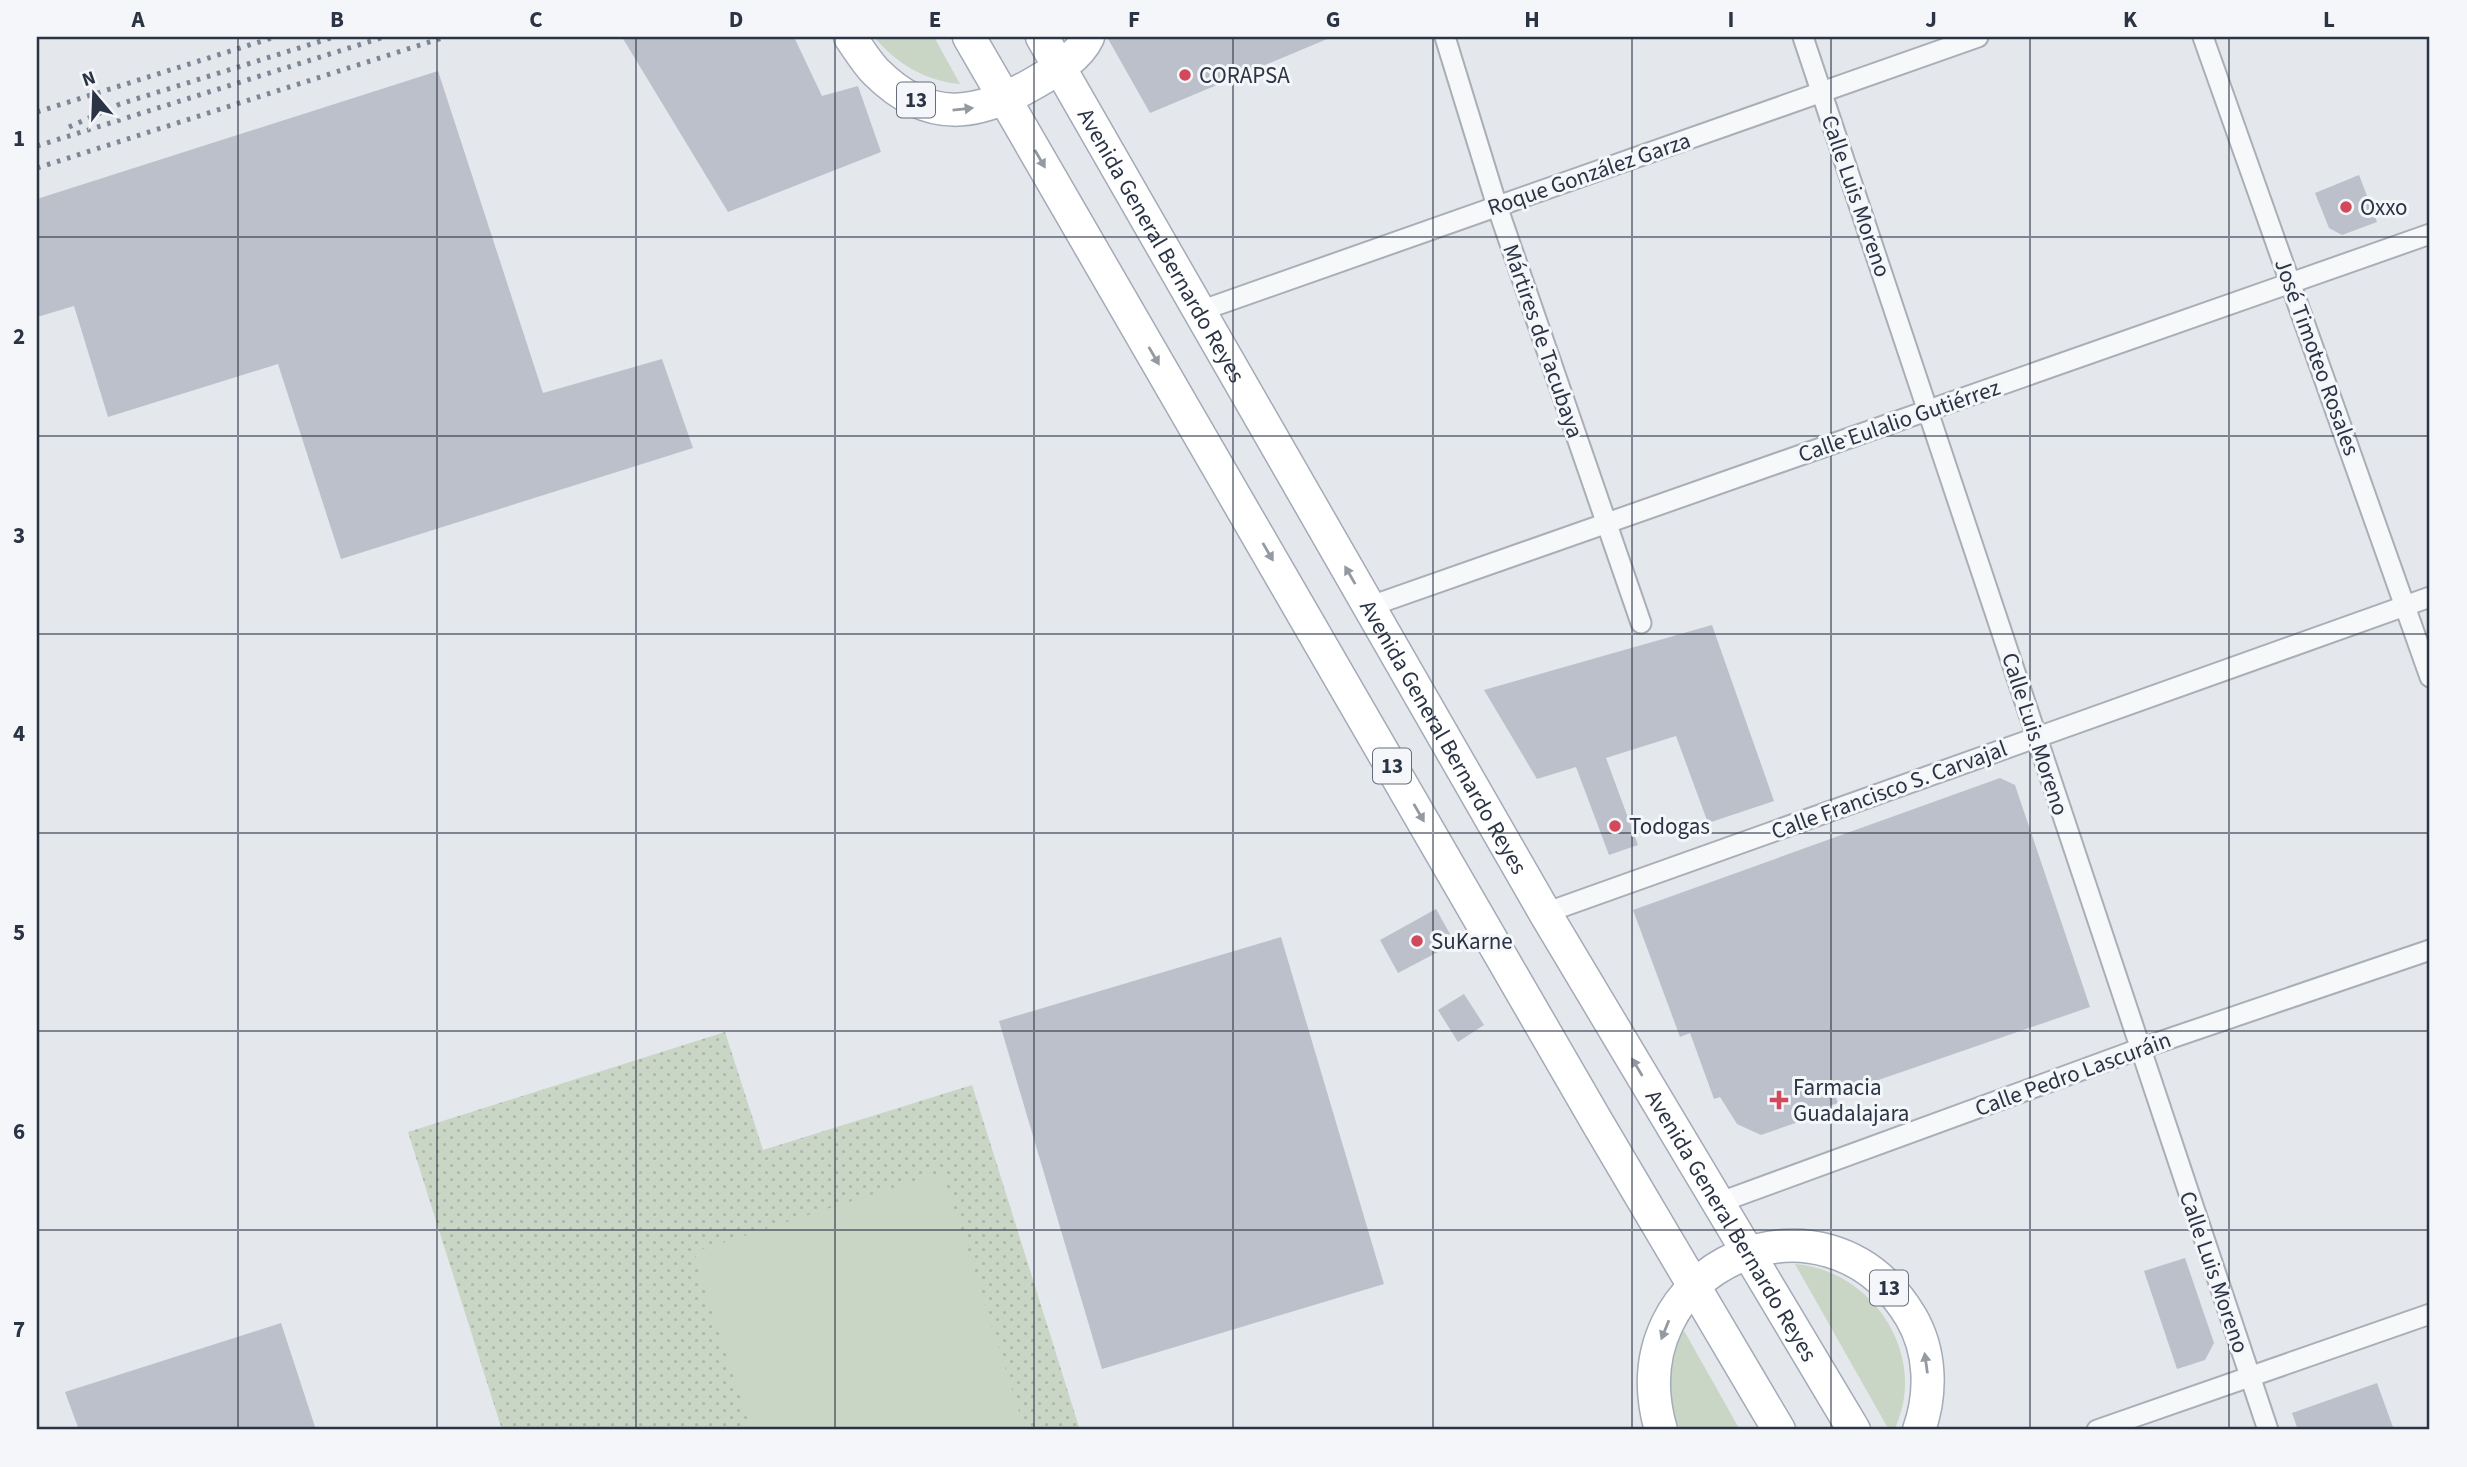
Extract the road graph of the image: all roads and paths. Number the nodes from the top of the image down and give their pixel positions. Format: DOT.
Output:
graph roads {
  1 [pos="850,37"];
  2 [pos="969,37"];
  3 [pos="1042,37"];
  4 [pos="1088,37"];
  5 [pos="1445,37"];
  6 [pos="1803,37"];
  7 [pos="1978,37"];
  8 [pos="2203,37"];
  9 [pos="1060,68"];
  10 [pos="1821,92"];
  11 [pos="1006,100"];
  12 [pos="1497,206"];
  13 [pos="2430,234"];
  14 [pos="2291,283"];
  15 [pos="1200,311"];
  16 [pos="1928,411"];
  17 [pos="1607,524"];
  18 [pos="2430,597"];
  19 [pos="2405,606"];
  20 [pos="1368,607"];
  21 [pos="1642,623"];
  22 [pos="2430,677"];
  23 [pos="2036,737"];
  24 [pos="1545,913"];
  25 [pos="2430,950"];
  26 [pos="2139,1049"];
  27 [pos="1718,1203"];
  28 [pos="1748,1252"];
  29 [pos="1695,1284"];
  30 [pos="2430,1314"];
  31 [pos="2249,1377"];
  32 [pos="1661,1430"];
  33 [pos="1779,1430"];
  34 [pos="1854,1430"];
  35 [pos="1919,1430"];
  36 [pos="2097,1430"];
  37 [pos="2268,1430"];
  1 -- 11 [label="main road, 13, one-way"];
  2 -- 11 [label="main road, 13"];
  3 -- 9 [label="main road, Avenida General Bernardo Reyes / 13"];
  4 -- 9 [label="main road, 13"];
  5 -- 12 [label="street, Mártires de Tacubaya"];
  6 -- 10 [label="street, Calle Luis Moreno"];
  7 -- 10 [label="street, Roque González Garza"];
  8 -- 14 [label="street, José Timoteo Rosales"];
  9 -- 11 [label="main road, 13"];
  9 -- 15 [label="main road, Avenida General Bernardo Reyes / 13"];
  10 -- 12 [label="street, Roque González Garza"];
  10 -- 16 [label="street, Calle Luis Moreno"];
  11 -- 29 [label="main road, 13, one-way"];
  12 -- 15 [label="street, Roque González Garza"];
  12 -- 17 [label="street, Mártires de Tacubaya"];
  13 -- 14 [label="street, Calle Eulalio Gutiérrez"];
  14 -- 16 [label="street, Calle Eulalio Gutiérrez"];
  14 -- 19 [label="street, José Timoteo Rosales"];
  20 -- 15 [label="main road, Avenida General Bernardo Reyes / 13, one-way"];
  16 -- 17 [label="street, Calle Eulalio Gutiérrez"];
  16 -- 23 [label="street, Calle Luis Moreno"];
  17 -- 20 [label="street, Calle Eulalio Gutiérrez"];
  17 -- 21 [label="street, Mártires de Tacubaya"];
  18 -- 19 [label="street, Calle Francisco S. Carvajal"];
  19 -- 22 [label="street, José Timoteo Rosales"];
  19 -- 23 [label="street, Calle Francisco S. Carvajal"];
  20 -- 24 [label="main road, Avenida General Bernardo Reyes / 13"];
  23 -- 24 [label="street, Calle Francisco S. Carvajal"];
  23 -- 26 [label="street, Calle Luis Moreno"];
  27 -- 24 [label="main road, Avenida General Bernardo Reyes / 13, one-way"];
  25 -- 26 [label="street, Calle Pedro Lascuráin"];
  26 -- 27 [label="street, Calle Pedro Lascuráin"];
  26 -- 31 [label="street, Calle Luis Moreno"];
  27 -- 28 [label="main road, Avenida General Bernardo Reyes / 13"];
  28 -- 29 [label="main road, 13"];
  28 -- 34 [label="main road, Avenida General Bernardo Reyes / 13"];
  35 -- 28 [label="main road, 13, one-way"];
  29 -- 32 [label="main road, 13, one-way"];
  29 -- 33 [label="main road, 13"];
  30 -- 31 [label="street"];
  31 -- 36 [label="street"];
  31 -- 37 [label="street, Calle Luis Moreno"];
}
